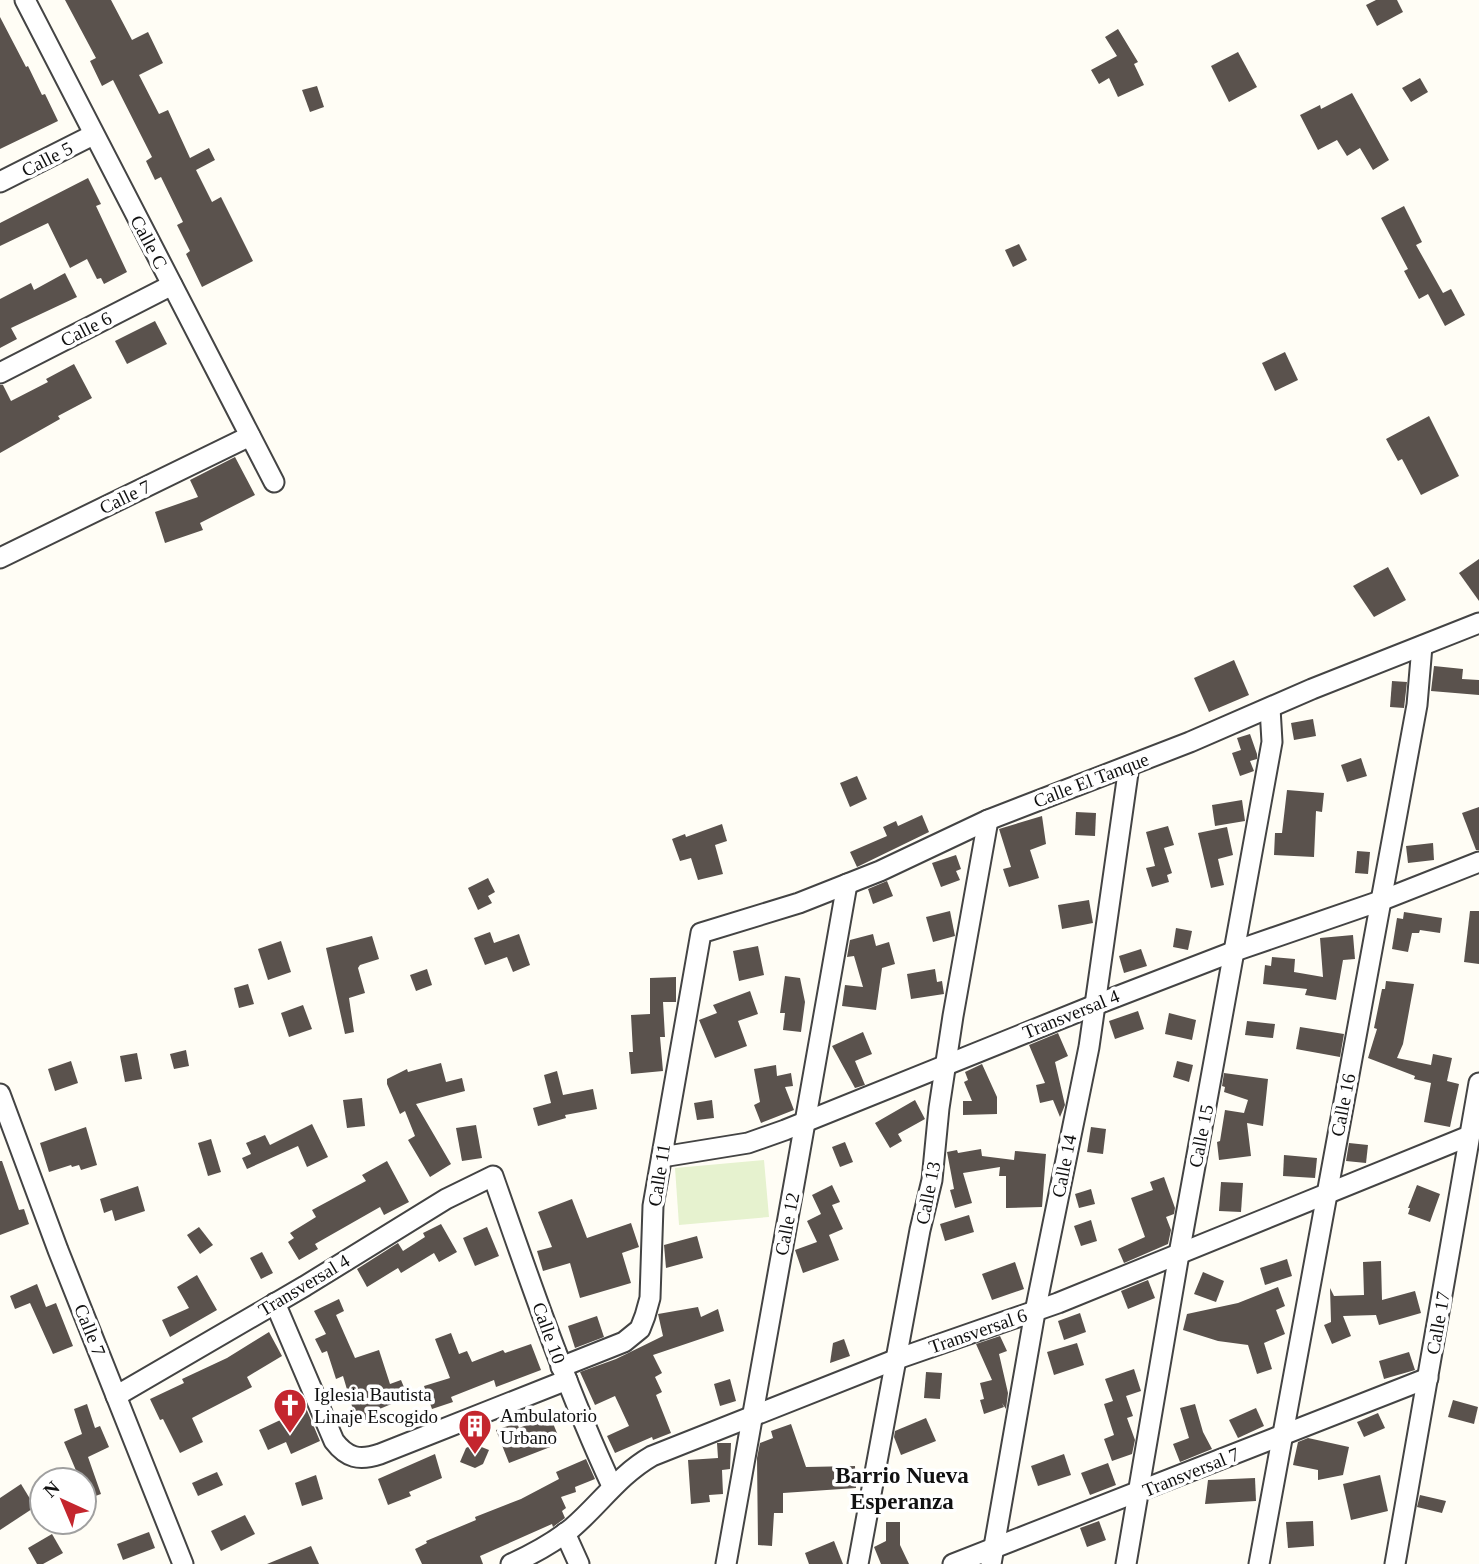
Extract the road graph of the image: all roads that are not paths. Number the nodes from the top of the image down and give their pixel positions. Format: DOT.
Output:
graph roads {
  1 [pos="25,0"];
  2 [pos="93,135"];
  3 [pos="0,182"];
  4 [pos="172,285"];
  5 [pos="0,373"];
  6 [pos="250,436"];
  7 [pos="274,482"];
  8 [pos="0,558"];
  9 [pos="1479,623"];
  10 [pos="1422,646"];
  11 [pos="1270,708"];
  12 [pos="1129,766"];
  13 [pos="988,820"];
  14 [pos="1479,862"];
  15 [pos="847,884"];
  16 [pos="1380,901"];
  17 [pos="701,933"];
  18 [pos="1235,951"];
  19 [pos="1095,1004"];
  20 [pos="945,1064"];
  21 [pos="1479,1083"];
  22 [pos="0,1094"];
  23 [pos="807,1121"];
  24 [pos="1469,1136"];
  25 [pos="662,1157"];
  26 [pos="493,1176"];
  27 [pos="1326,1194"];
  28 [pos="1179,1254"];
  29 [pos="275,1303"];
  30 [pos="1035,1312"];
  31 [pos="897,1359"];
  32 [pos="564,1374"];
  33 [pos="1428,1378"];
  34 [pos="116,1396"];
  35 [pos="752,1418"];
  36 [pos="1282,1435"];
  37 [pos="612,1486"];
  38 [pos="1139,1493"];
  39 [pos="565,1532"];
  40 [pos="993,1556"];
  41 [pos="183,1564"];
  42 [pos="512,1564"];
  43 [pos="579,1564"];
  44 [pos="726,1564"];
  45 [pos="858,1564"];
  46 [pos="953,1564"];
  47 [pos="1126,1564"];
  48 [pos="1259,1564"];
  49 [pos="1395,1564"];
  1 -- 2 [label="street, Calle C"];
  2 -- 3 [label="street, Calle 5"];
  2 -- 4 [label="street, Calle C"];
  4 -- 5 [label="street, Calle 6"];
  4 -- 6 [label="street, Calle C"];
  6 -- 7 [label="street, Calle C"];
  6 -- 8 [label="street, Calle 7"];
  9 -- 10 [label="street, Calle El Tanque"];
  10 -- 11 [label="street, Calle El Tanque"];
  10 -- 16 [label="street, Calle 16"];
  11 -- 12 [label="street, Calle El Tanque"];
  11 -- 18 [label="street, Calle 15"];
  12 -- 13 [label="street, Calle El Tanque"];
  12 -- 19 [label="street, Calle 14"];
  13 -- 15 [label="street, Calle El Tanque"];
  13 -- 20 [label="street, Calle 13"];
  14 -- 16 [label="street, Transversal 4"];
  15 -- 17 [label="street, Calle El Tanque"];
  15 -- 23 [label="street, Calle 12"];
  16 -- 18 [label="street, Transversal 4"];
  16 -- 27 [label="street, Calle 16"];
  17 -- 25 [label="street, Calle 11"];
  18 -- 19 [label="street, Transversal 4"];
  18 -- 28 [label="street, Calle 15"];
  19 -- 20 [label="street, Transversal 4"];
  19 -- 30 [label="street, Calle 14"];
  20 -- 23 [label="street, Transversal 4"];
  20 -- 31 [label="street, Calle 13"];
  21 -- 24 [label="street, Calle 17"];
  22 -- 34 [label="street, Calle 7"];
  23 -- 25 [label="street, Transversal 4"];
  23 -- 35 [label="street, Calle 12"];
  24 -- 27 [label="street, Transversal 6"];
  24 -- 33 [label="street, Calle 17"];
  25 -- 32 [label="street, Calle 11"];
  26 -- 29 [label="street, Transversal 4"];
  26 -- 32 [label="street, Calle 10"];
  27 -- 28 [label="street, Transversal 6"];
  27 -- 36 [label="street, Calle 16"];
  28 -- 30 [label="street, Transversal 6"];
  28 -- 38 [label="street, Calle 15"];
  29 -- 32 [label="street, Calle 11"];
  29 -- 34 [label="street, Transversal 4"];
  30 -- 31 [label="street, Transversal 6"];
  30 -- 40 [label="street, Calle 14"];
  31 -- 35 [label="street, Transversal 6"];
  31 -- 45 [label="street, Calle 13"];
  32 -- 37 [label="street, Calle 10"];
  33 -- 36 [label="street, Transversal 7"];
  33 -- 49 [label="street, Calle 17"];
  34 -- 41 [label="street, Calle 7"];
  35 -- 37 [label="street, Transversal 6"];
  35 -- 44 [label="street, Calle 12"];
  36 -- 38 [label="street, Transversal 7"];
  36 -- 48 [label="street, Calle 16"];
  37 -- 39 [label="street, Transversal 6"];
  38 -- 40 [label="street, Transversal 7"];
  38 -- 47 [label="street, Calle 15"];
  39 -- 42 [label="street, Transversal 6"];
  39 -- 43 [label="street"];
  40 -- 46 [label="street, Transversal 7"];
}
